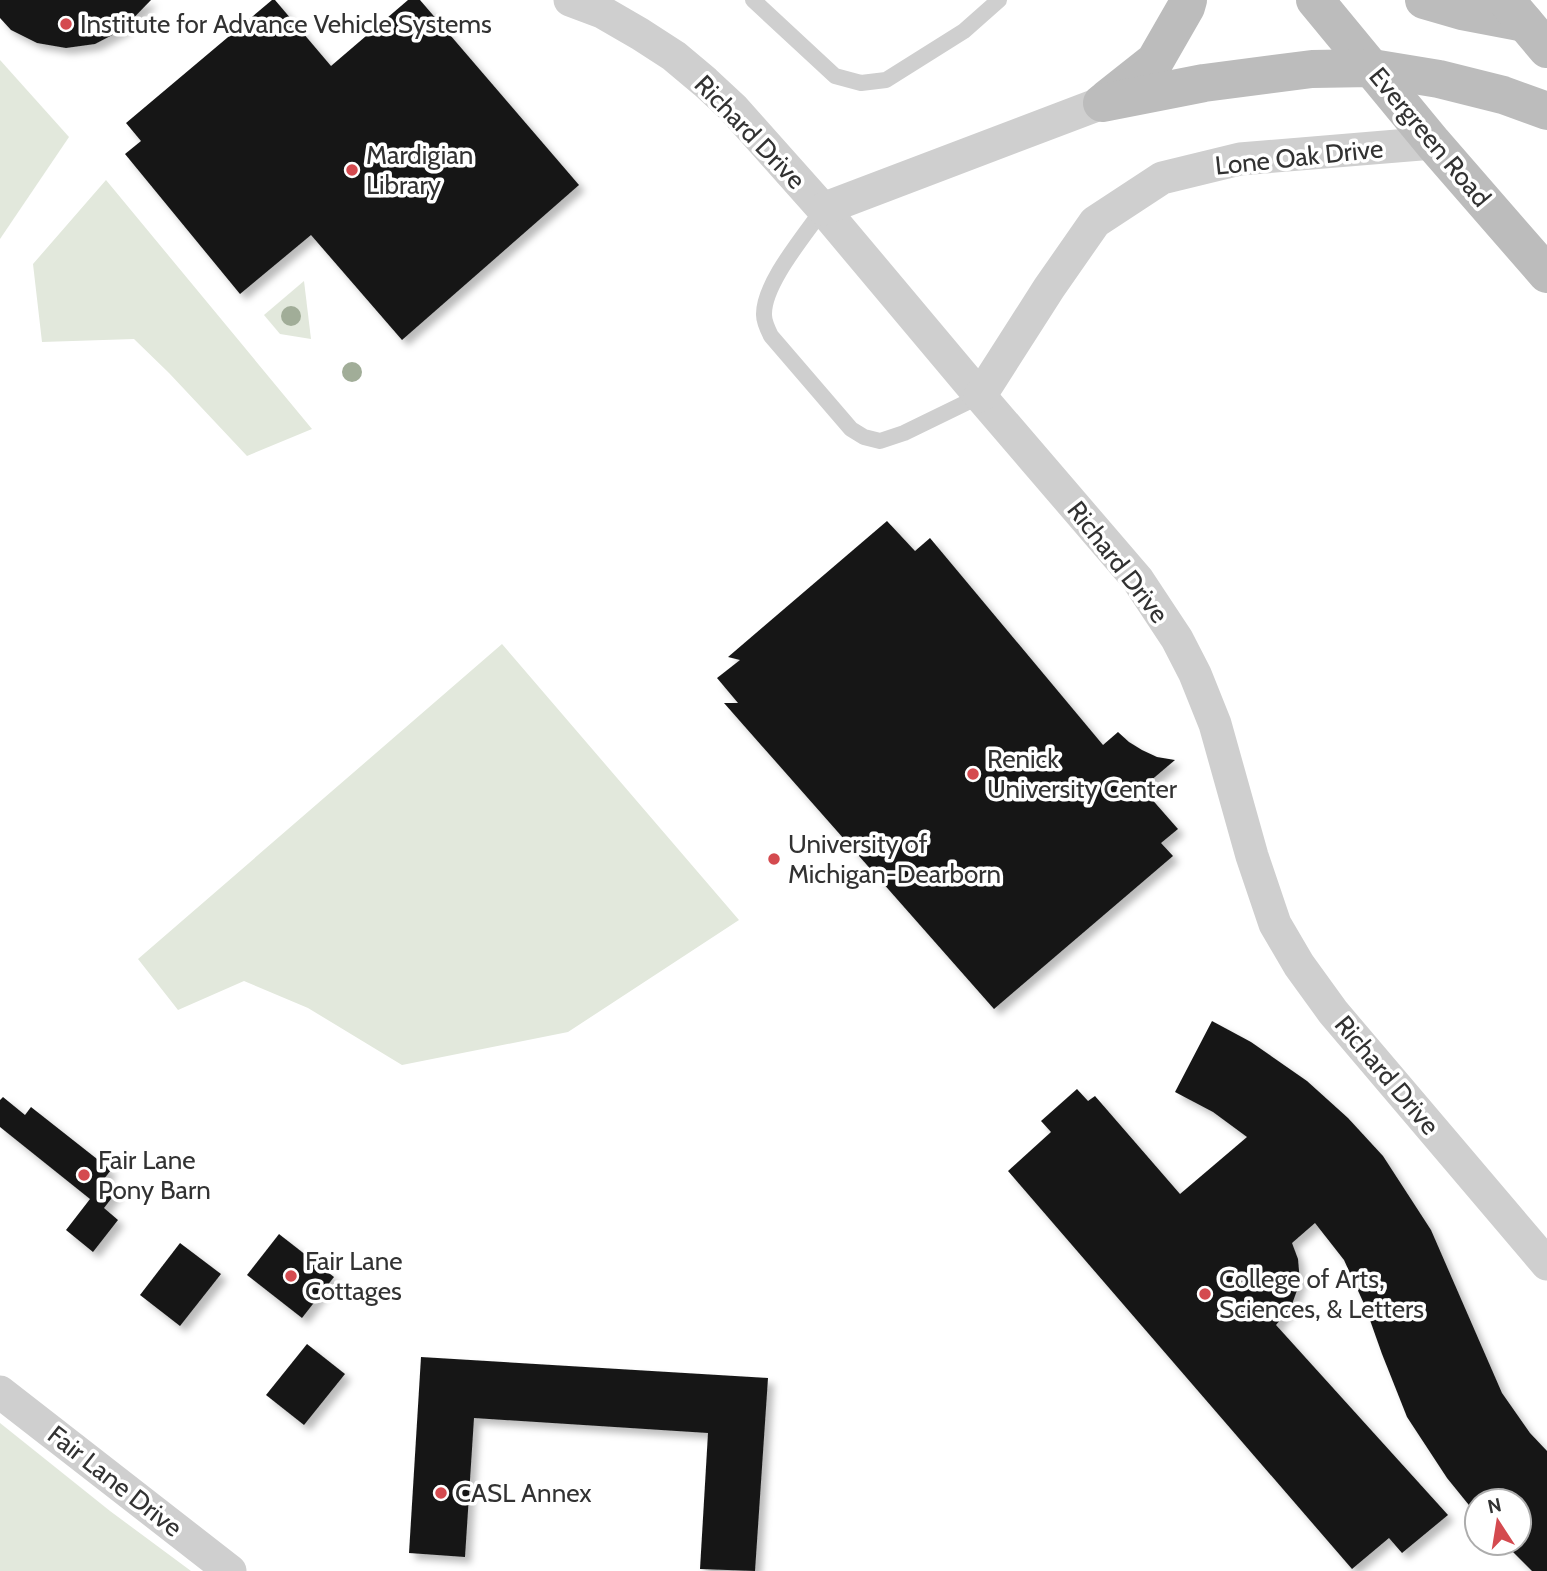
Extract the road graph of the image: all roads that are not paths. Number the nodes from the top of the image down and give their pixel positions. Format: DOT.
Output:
graph roads {
  1 [pos="570,0"];
  2 [pos="753,0"];
  3 [pos="999,0"];
  4 [pos="1188,0"];
  5 [pos="1315,0"];
  6 [pos="1424,0"];
  7 [pos="1531,25"];
  8 [pos="1372,68"];
  9 [pos="1102,103"];
  10 [pos="1547,111"];
  11 [pos="1433,144"];
  12 [pos="822,209"];
  13 [pos="1547,274"];
  14 [pos="980,396"];
  15 [pos="1547,1264"];
  16 [pos="0,1392"];
  17 [pos="230,1571"];
  1 -- 12 [label="street, Richard Drive"];
  2 -- 3 [label="lane"];
  4 -- 9 [label="street"];
  5 -- 8 [label="street, Evergreen Road"];
  6 -- 7 [label="street"];
  8 -- 9 [label="street"];
  8 -- 10 [label="street"];
  8 -- 11 [label="street, Evergreen Road"];
  9 -- 12 [label="street"];
  11 -- 13 [label="street, Evergreen Road"];
  11 -- 14 [label="street, Lone Oak Drive"];
  12 -- 14 [label="street, Richard Drive"];
  12 -- 14 [label="lane"];
  14 -- 15 [label="street, Richard Drive"];
  16 -- 17 [label="street, Fair Lane Drive"];
}
